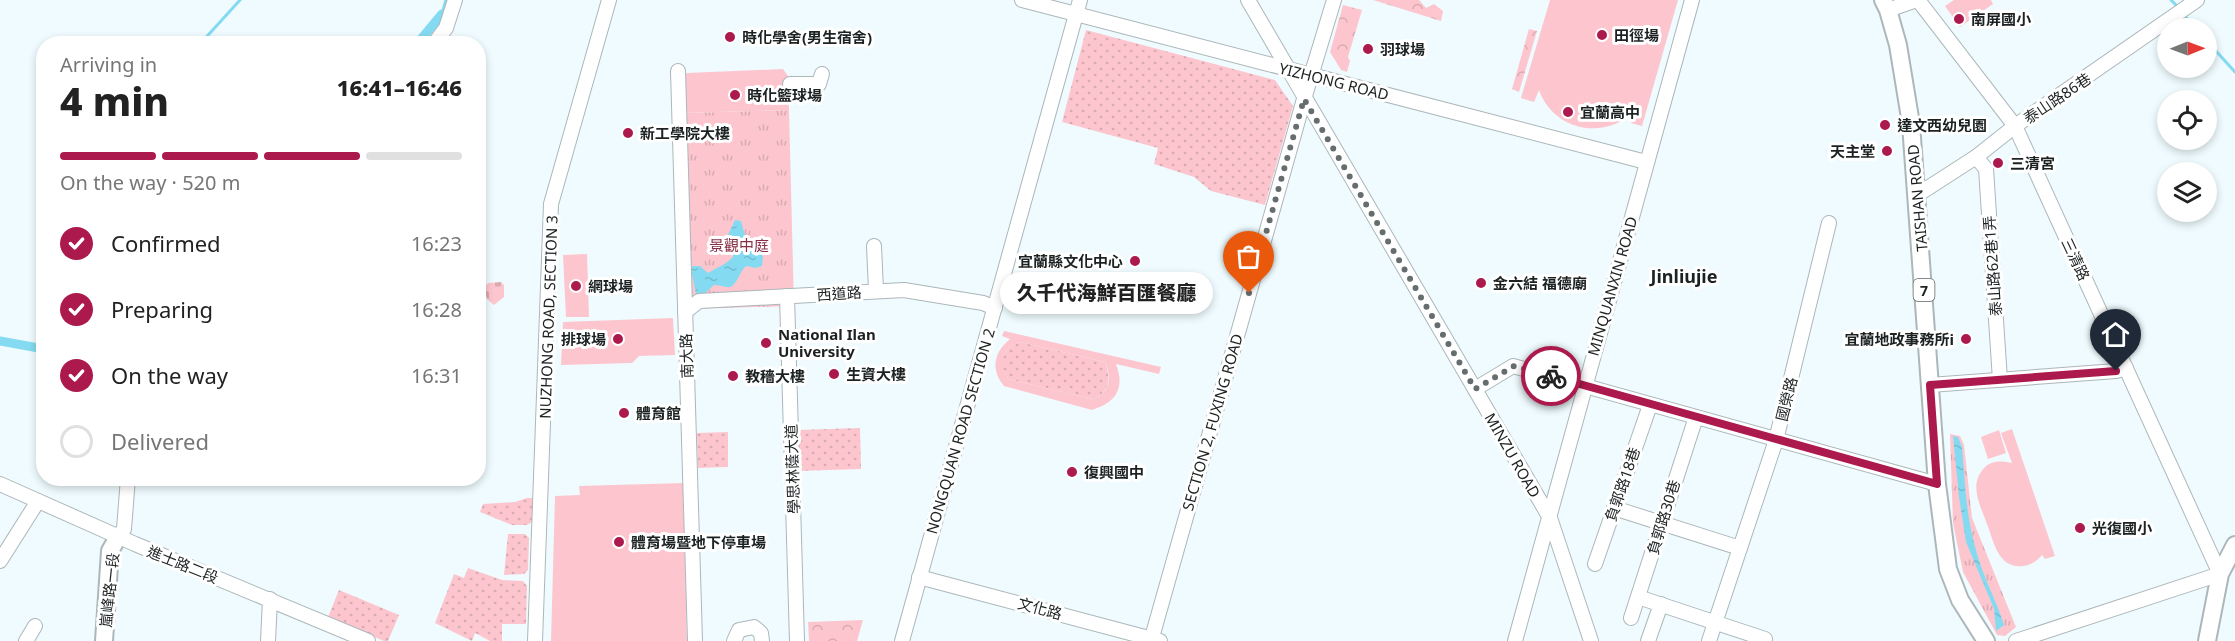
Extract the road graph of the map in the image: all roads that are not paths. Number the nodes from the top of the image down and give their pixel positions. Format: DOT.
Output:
graph roads {
  1 [pos="455,0"];
  2 [pos="609,0"];
  3 [pos="1022,0"];
  4 [pos="1248,0"];
  5 [pos="1334,0"];
  6 [pos="1692,0"];
  7 [pos="1918,0"];
  8 [pos="2197,0"];
  9 [pos="1886,5"];
  10 [pos="1078,7"];
  11 [pos="440,36"];
  12 [pos="1287,69"];
  13 [pos="678,71"];
  14 [pos="822,74"];
  15 [pos="1312,74"];
  16 [pos="790,84"];
  17 [pos="1304,99"];
  18 [pos="2015,126"];
  19 [pos="1976,157"];
  20 [pos="1646,162"];
  21 [pos="1917,195"];
  22 [pos="1829,223"];
  23 [pos="874,246"];
  24 [pos="876,290"];
  25 [pos="787,296"];
  26 [pos="995,308"];
  27 [pos="685,312"];
  28 [pos="2126,368"];
  29 [pos="2000,380"];
  30 [pos="1930,385"];
  31 [pos="1585,386"];
  32 [pos="1475,389"];
  33 [pos="1650,405"];
  34 [pos="1696,417"];
  35 [pos="1776,441"];
  36 [pos="0,484"];
  37 [pos="1937,484"];
  38 [pos="127,486"];
  39 [pos="38,501"];
  40 [pos="1614,508"];
  41 [pos="1550,518"];
  42 [pos="1661,523"];
  43 [pos="118,537"];
  44 [pos="2235,545"];
  45 [pos="1740,548"];
  46 [pos="0,561"];
  47 [pos="1595,564"];
  48 [pos="2220,574"];
  49 [pos="920,577"];
  50 [pos="1638,597"];
  51 [pos="270,599"];
  52 [pos="1660,604"];
  53 [pos="1631,618"];
  54 [pos="1715,622"];
  55 [pos="34,626"];
  56 [pos="1765,639"];
  57 [pos="1154,640"];
  58 [pos="26,641"];
  59 [pos="104,641"];
  60 [pos="116,641"];
  61 [pos="268,641"];
  62 [pos="368,641"];
  63 [pos="535,641"];
  64 [pos="695,641"];
  65 [pos="735,641"];
  66 [pos="762,641"];
  67 [pos="797,641"];
  68 [pos="902,641"];
  69 [pos="1515,641"];
  70 [pos="1591,641"];
  71 [pos="1648,641"];
  72 [pos="1709,641"];
  73 [pos="1986,641"];
  74 [pos="2016,641"];
  75 [pos="2207,641"];
  1 -- 11 [label="street"];
  2 -- 63 [label="street, NUZHONG ROAD, SECTION 3"];
  3 -- 10 [label="street, YIZHONG ROAD"];
  4 -- 12 [label="street, MINZU ROAD"];
  5 -- 15 [label="street, SECTION 2, FUXING ROAD"];
  6 -- 20 [label="street, MINQUANXIN ROAD"];
  7 -- 9 [label="street, 三清路"];
  7 -- 18 [label="street, 三清路"];
  8 -- 18 [label="street, 泰山路86巷"];
  9 -- 21 [label="main road, TAISHAN ROAD / 7"];
  10 -- 12 [label="street, YIZHONG ROAD"];
  10 -- 26 [label="street, NONGQUAN ROAD SECTION 2"];
  12 -- 15 [label="street, YIZHONG ROAD"];
  12 -- 17 [label="street, MINZU ROAD"];
  13 -- 27 [label="street, 南大路"];
  14 -- 16 [label="street"];
  15 -- 17 [label="street, SECTION 2, FUXING ROAD"];
  15 -- 20 [label="street, YIZHONG ROAD"];
  17 -- 32 [label="street, MINZU ROAD"];
  17 -- 57 [label="street, SECTION 2, FUXING ROAD"];
  18 -- 19 [label="street, 泰山路86巷"];
  18 -- 28 [label="street, 三清路"];
  19 -- 21 [label="street, 泰山路86巷"];
  19 -- 29 [label="street, 泰山路62巷1弄"];
  20 -- 31 [label="street, MINQUANXIN ROAD"];
  21 -- 30 [label="main road, TAISHAN ROAD / 7"];
  22 -- 35 [label="street, 國榮路"];
  23 -- 24 [label="street"];
  24 -- 25 [label="street, 西道路"];
  24 -- 26 [label="street, 西道路"];
  25 -- 27 [label="street, 西道路"];
  25 -- 67 [label="street, 學思林蔭大道"];
  26 -- 49 [label="street, NONGQUAN ROAD SECTION 2"];
  27 -- 64 [label="street, 南大路"];
  28 -- 29 [label="street"];
  28 -- 48 [label="street, 三清路"];
  29 -- 30 [label="street"];
  30 -- 37 [label="main road, TAISHAN ROAD / 7"];
  31 -- 32 [label="street"];
  31 -- 33 [label="street"];
  31 -- 41 [label="street, MINQUANXIN ROAD"];
  32 -- 41 [label="street, MINZU ROAD"];
  33 -- 34 [label="street"];
  33 -- 40 [label="street, 負郭路18巷"];
  34 -- 35 [label="street"];
  34 -- 42 [label="street, 負郭路30巷"];
  35 -- 37 [label="street"];
  35 -- 45 [label="street, 國榮路"];
  36 -- 39 [label="street, 進士路二段"];
  37 -- 73 [label="main road, TAISHAN ROAD / 7"];
  38 -- 43 [label="street"];
  39 -- 43 [label="street, 進士路二段"];
  39 -- 46 [label="street"];
  40 -- 42 [label="street"];
  40 -- 47 [label="street, 負郭路18巷"];
  41 -- 69 [label="street, MINQUANXIN ROAD"];
  41 -- 70 [label="street, MINZU ROAD"];
  42 -- 45 [label="street"];
  42 -- 50 [label="street, 負郭路30巷"];
  43 -- 51 [label="street, 進士路二段"];
  43 -- 59 [label="main road, 嵐峰路一段"];
  43 -- 60 [label="main road, 嵐峰路一段"];
  44 -- 48 [label="main road"];
  45 -- 54 [label="street, 國榮路"];
  48 -- 74 [label="street"];
  48 -- 75 [label="main road"];
  49 -- 57 [label="street, 文化路"];
  49 -- 68 [label="street, NONGQUAN ROAD SECTION 2"];
  50 -- 52 [label="street"];
  50 -- 53 [label="street, 負郭路30巷"];
  51 -- 61 [label="street"];
  51 -- 62 [label="street, 進士路二段"];
  52 -- 54 [label="street"];
  52 -- 71 [label="street"];
  54 -- 56 [label="street"];
  54 -- 72 [label="street, 國榮路"];
  55 -- 58 [label="street"];
  65 -- 66 [label="street"];
}
